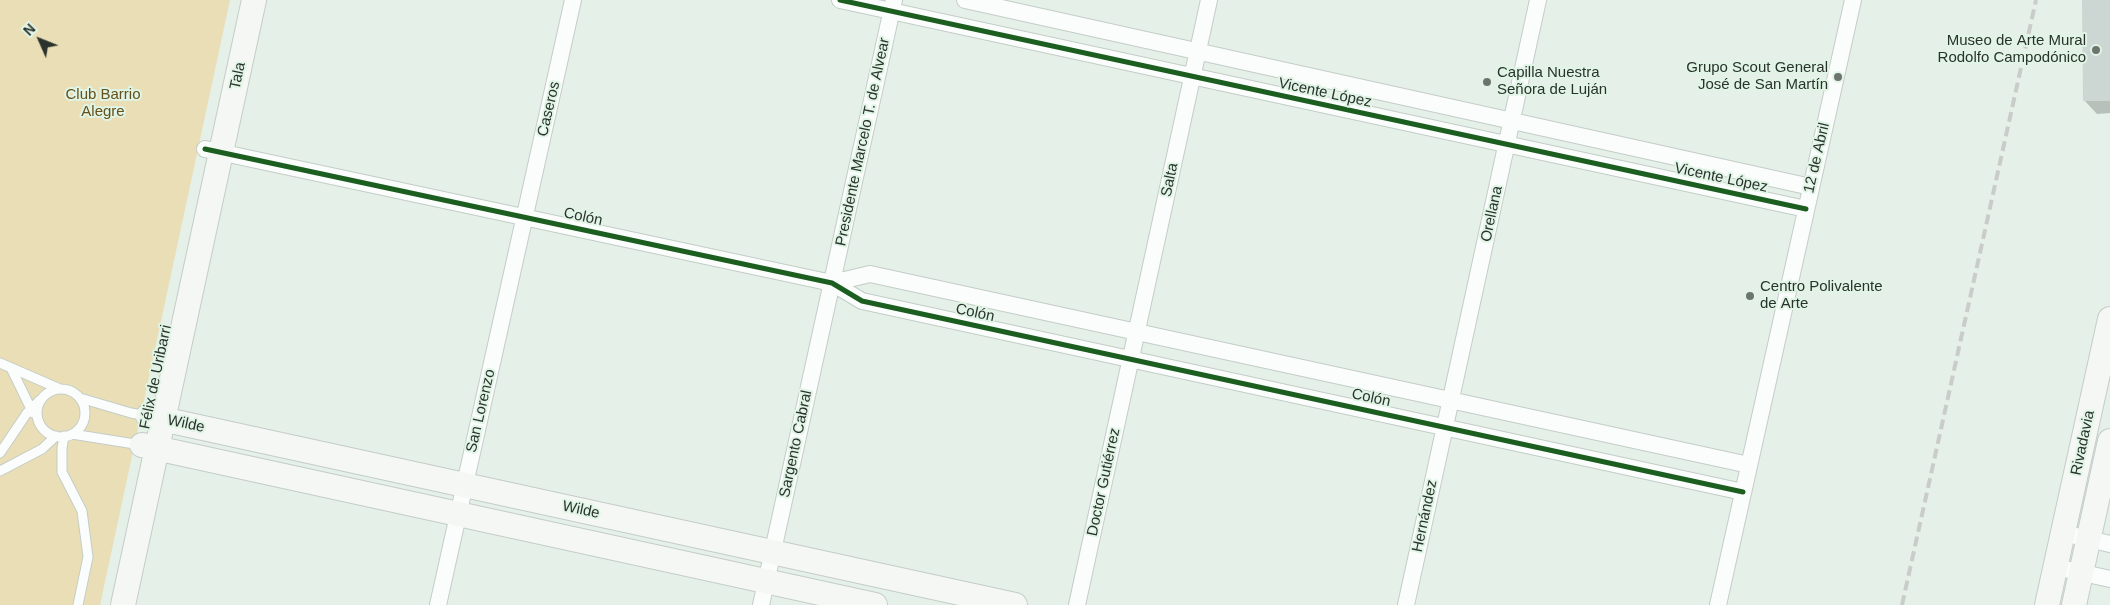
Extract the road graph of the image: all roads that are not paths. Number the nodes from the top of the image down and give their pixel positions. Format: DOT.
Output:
graph roads {
  1 [pos="238,0"];
  2 [pos="254,0"];
  3 [pos="573,0"];
  4 [pos="840,0"];
  5 [pos="965,0"];
  6 [pos="1209,0"];
  7 [pos="1538,0"];
  8 [pos="1852,0"];
  9 [pos="892,6"];
  10 [pos="1198,51"];
  11 [pos="1192,77"];
  12 [pos="1512,121"];
  13 [pos="1507,145"];
  14 [pos="213,151"];
  15 [pos="1811,187"];
  16 [pos="1806,208"];
  17 [pos="524,217"];
  18 [pos="832,283"];
  19 [pos="2110,320"];
  20 [pos="1136,332"];
  21 [pos="1131,359"];
  22 [pos="0,363"];
  23 [pos="11,368"];
  24 [pos="60,389"];
  25 [pos="44,396"];
  26 [pos="80,398"];
  27 [pos="1451,400"];
  28 [pos="31,409"];
  29 [pos="156,417"];
  30 [pos="39,421"];
  31 [pos="1445,427"];
  32 [pos="64,435"];
  33 [pos="2110,441"];
  34 [pos="149,447"];
  35 [pos="0,453"];
  36 [pos="1749,465"];
  37 [pos="0,471"];
  38 [pos="465,485"];
  39 [pos="1743,492"];
  40 [pos="458,514"];
  41 [pos="2063,533"];
  42 [pos="2099,541"];
  43 [pos="773,552"];
  44 [pos="2056,567"];
  45 [pos="2081,573"];
  46 [pos="2110,579"];
  47 [pos="766,581"];
  48 [pos="78,605"];
  49 [pos="107,605"];
  50 [pos="123,605"];
  51 [pos="438,605"];
  52 [pos="761,605"];
  53 [pos="875,605"];
  54 [pos="1014,605"];
  55 [pos="1077,605"];
  56 [pos="1406,605"];
  57 [pos="1718,605"];
  58 [pos="2047,605"];
  59 [pos="2074,605"];
  1 -- 14 [label="street, Tala"];
  2 -- 14 [label="street, Tala"];
  3 -- 17 [label="street, Caseros"];
  4 -- 9 [label="street, Vicente López"];
  5 -- 10 [label="street, Vicente López"];
  6 -- 10 [label="street, Salta"];
  7 -- 12 [label="street, Orellana"];
  8 -- 15 [label="street, 12 de Abril"];
  9 -- 11 [label="street, Vicente López"];
  9 -- 18 [label="street, Presidente Marcelo T. de Alvear"];
  10 -- 11 [label="street, Salta"];
  10 -- 12 [label="street, Vicente López"];
  11 -- 13 [label="street, Vicente López"];
  11 -- 20 [label="street, Salta"];
  12 -- 13 [label="street, Orellana"];
  12 -- 15 [label="street, Vicente López"];
  13 -- 16 [label="street, Vicente López"];
  13 -- 27 [label="street, Orellana"];
  14 -- 17 [label="street, Colón"];
  14 -- 29 [label="street, Félix de Uribarri"];
  15 -- 16 [label="street, 12 de Abril"];
  16 -- 36 [label="street, 12 de Abril"];
  17 -- 18 [label="street, Colón"];
  17 -- 38 [label="street, San Lorenzo"];
  18 -- 20 [label="street, Colón"];
  18 -- 21 [label="street, Colón"];
  18 -- 43 [label="street, Sargento Cabral"];
  19 -- 41 [label="street, Rivadavia"];
  20 -- 21 [label="street, Salta"];
  20 -- 27 [label="street, Colón"];
  21 -- 31 [label="street, Colón"];
  21 -- 55 [label="street, Doctor Gutiérrez"];
  22 -- 23 [label="lane"];
  23 -- 24 [label="lane"];
  23 -- 28 [label="lane"];
  24 -- 25 [label="lane"];
  24 -- 26 [label="lane"];
  25 -- 28 [label="lane"];
  25 -- 30 [label="lane"];
  26 -- 29 [label="lane"];
  26 -- 32 [label="lane"];
  27 -- 31 [label="street, Orellana"];
  27 -- 36 [label="street, Colón"];
  28 -- 30 [label="lane"];
  28 -- 35 [label="lane"];
  29 -- 34 [label="street, Félix de Uribarri"];
  29 -- 38 [label="street, Wilde"];
  30 -- 32 [label="lane"];
  31 -- 39 [label="street, Colón"];
  31 -- 56 [label="street, Hernández"];
  32 -- 34 [label="lane"];
  32 -- 37 [label="lane"];
  32 -- 48 [label="lane"];
  33 -- 42 [label="street, Rivadavia"];
  34 -- 40 [label="street, Wilde"];
  34 -- 49 [label="street, Félix de Uribarri"];
  34 -- 50 [label="street, Félix de Uribarri"];
  36 -- 39 [label="street, 12 de Abril"];
  38 -- 40 [label="street, San Lorenzo"];
  38 -- 43 [label="street, Wilde"];
  39 -- 57 [label="street, 12 de Abril"];
  40 -- 47 [label="street, Wilde"];
  40 -- 51 [label="street, San Lorenzo"];
  41 -- 42 [label="street"];
  41 -- 44 [label="street, Rivadavia"];
  42 -- 45 [label="street, Rivadavia"];
  43 -- 47 [label="street, Sargento Cabral"];
  43 -- 54 [label="street, Wilde"];
  44 -- 45 [label="street"];
  44 -- 58 [label="street, Rivadavia"];
  45 -- 46 [label="street"];
  45 -- 59 [label="street, Rivadavia"];
  47 -- 52 [label="street, Sargento Cabral"];
  47 -- 53 [label="street, Wilde"];
}
